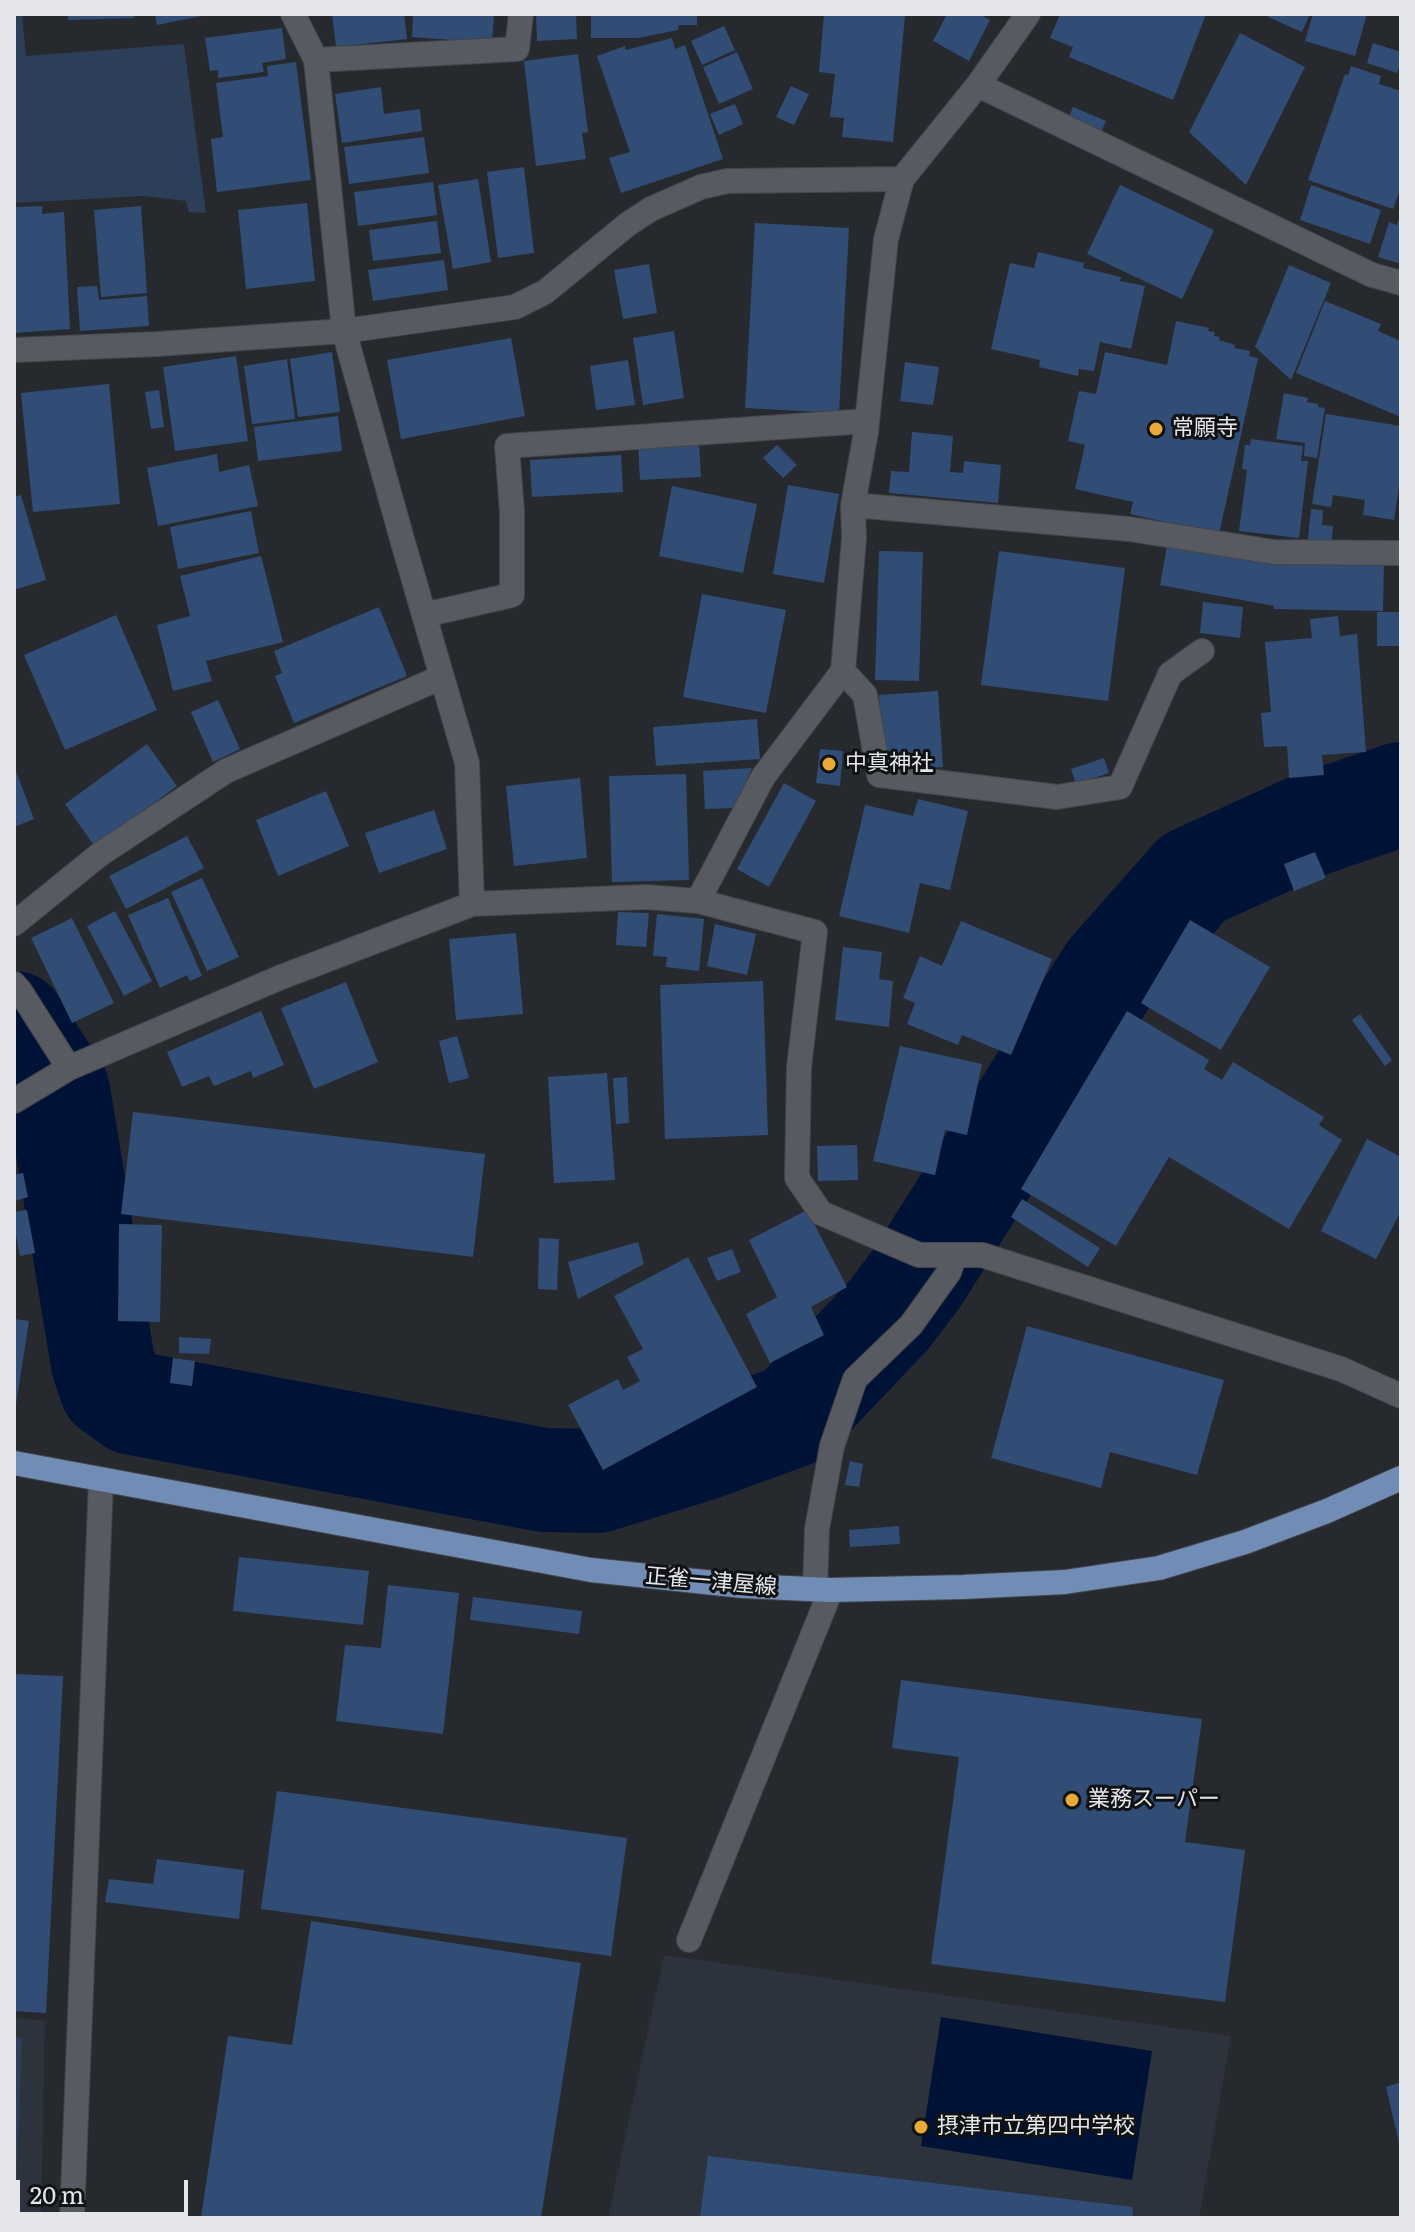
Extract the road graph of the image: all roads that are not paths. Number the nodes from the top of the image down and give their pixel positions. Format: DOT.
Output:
graph roads {
  1 [pos="293,14"];
  2 [pos="521,14"];
  3 [pos="1028,14"];
  4 [pos="316,60"];
  5 [pos="978,85"];
  6 [pos="902,179"];
  7 [pos="1401,283"];
  8 [pos="344,331"];
  9 [pos="14,350"];
  10 [pos="867,421"];
  11 [pos="853,505"];
  12 [pos="1401,553"];
  13 [pos="424,615"];
  14 [pos="1202,651"];
  15 [pos="843,671"];
  16 [pos="442,677"];
  17 [pos="698,901"];
  18 [pos="472,904"];
  19 [pos="14,924"];
  20 [pos="14,984"];
  21 [pos="56,1076"];
  22 [pos="14,1101"];
  23 [pos="952,1255"];
  24 [pos="1401,1396"];
  25 [pos="14,1463"];
  26 [pos="1401,1478"];
  27 [pos="101,1480"];
  28 [pos="823,1590"];
  29 [pos="689,1940"];
  30 [pos="72,2218"];
  1 -- 4 [label="street"];
  2 -- 4 [label="street"];
  3 -- 5 [label="street"];
  4 -- 8 [label="street"];
  5 -- 6 [label="street"];
  5 -- 7 [label="street"];
  6 -- 8 [label="street"];
  6 -- 10 [label="street"];
  8 -- 9 [label="street"];
  8 -- 13 [label="street"];
  10 -- 11 [label="street"];
  10 -- 13 [label="street"];
  11 -- 12 [label="street"];
  11 -- 15 [label="street"];
  13 -- 16 [label="street"];
  14 -- 15 [label="street"];
  15 -- 17 [label="street"];
  16 -- 18 [label="street"];
  16 -- 19 [label="street"];
  17 -- 18 [label="street"];
  17 -- 23 [label="street"];
  18 -- 21 [label="street"];
  20 -- 21 [label="street"];
  21 -- 22 [label="street"];
  23 -- 24 [label="street"];
  23 -- 28 [label="street"];
  25 -- 27 [label="main road, 正雀一津屋線"];
  26 -- 28 [label="main road, 正雀一津屋線"];
  27 -- 28 [label="main road, 正雀一津屋線"];
  27 -- 30 [label="street"];
  28 -- 29 [label="street"];
}
